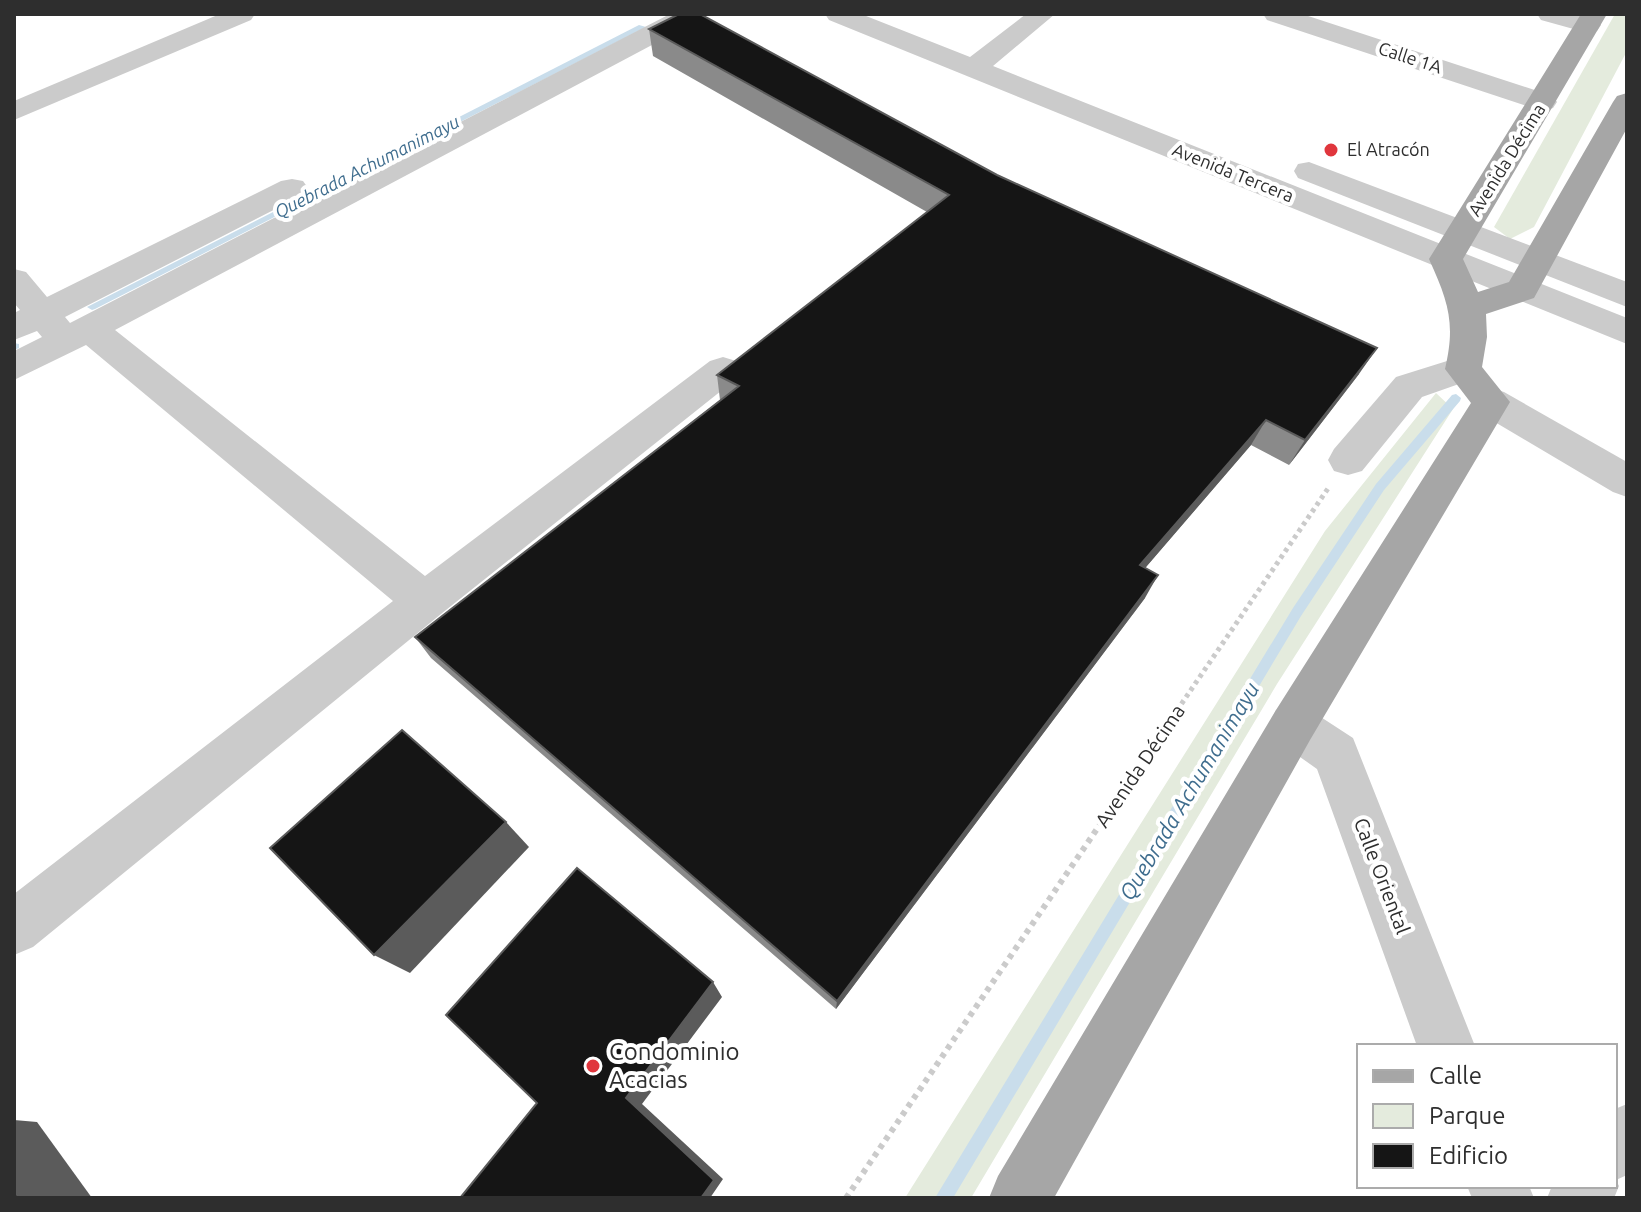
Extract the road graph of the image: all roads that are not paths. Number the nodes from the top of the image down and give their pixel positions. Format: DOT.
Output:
graph roads {
  1 [pos="242,14"];
  2 [pos="637,14"];
  3 [pos="838,14"];
  4 [pos="909,14"];
  5 [pos="1042,14"];
  6 [pos="1276,14"];
  7 [pos="1550,14"];
  8 [pos="674,17"];
  9 [pos="1591,20"];
  10 [pos="998,50"];
  11 [pos="974,68"];
  12 [pos="1543,102"];
  13 [pos="1150,109"];
  14 [pos="14,111"];
  15 [pos="1625,112"];
  16 [pos="353,157"];
  17 [pos="1284,162"];
  18 [pos="325,171"];
  19 [pos="1454,245"];
  20 [pos="1530,275"];
  21 [pos="14,280"];
  22 [pos="1627,295"];
  23 [pos="1469,307"];
  24 [pos="28,321"];
  25 [pos="1627,332"];
  26 [pos="77,334"];
  27 [pos="14,367"];
  28 [pos="723,370"];
  29 [pos="1477,386"];
  30 [pos="1348,460"];
  31 [pos="1627,481"];
  32 [pos="425,601"];
  33 [pos="1293,725"];
  34 [pos="14,928"];
  35 [pos="1445,1044"];
  36 [pos="1020,1198"];
  1 -- 14 [label="street"];
  2 -- 16 [label="street"];
  3 -- 11 [label="street, Avenida Tercera"];
  4 -- 10 [label="street"];
  5 -- 10 [label="street"];
  6 -- 12 [label="street, Calle 1A"];
  7 -- 9 [label="street"];
  8 -- 26 [label="street"];
  9 -- 12 [label="main road, Avenida Décima"];
  10 -- 11 [label="street"];
  10 -- 13 [label="street"];
  11 -- 19 [label="street, Avenida Tercera"];
  12 -- 19 [label="main road, Avenida Décima"];
  15 -- 20 [label="main road"];
  17 -- 19 [label="street, Avenida Tercera"];
  18 -- 24 [label="street"];
  19 -- 20 [label="street, Avenida Tercera"];
  19 -- 23 [label="main road"];
  20 -- 22 [label="street, Avenida Tercera"];
  20 -- 23 [label="main road"];
  20 -- 25 [label="street, Avenida Tercera"];
  21 -- 24 [label="street"];
  23 -- 29 [label="main road"];
  24 -- 26 [label="street"];
  26 -- 27 [label="street"];
  26 -- 32 [label="street"];
  28 -- 32 [label="street"];
  29 -- 30 [label="street"];
  29 -- 31 [label="street"];
  29 -- 33 [label="main road"];
  32 -- 34 [label="street"];
  33 -- 35 [label="street, Calle Oriental"];
  33 -- 36 [label="main road"];
}
